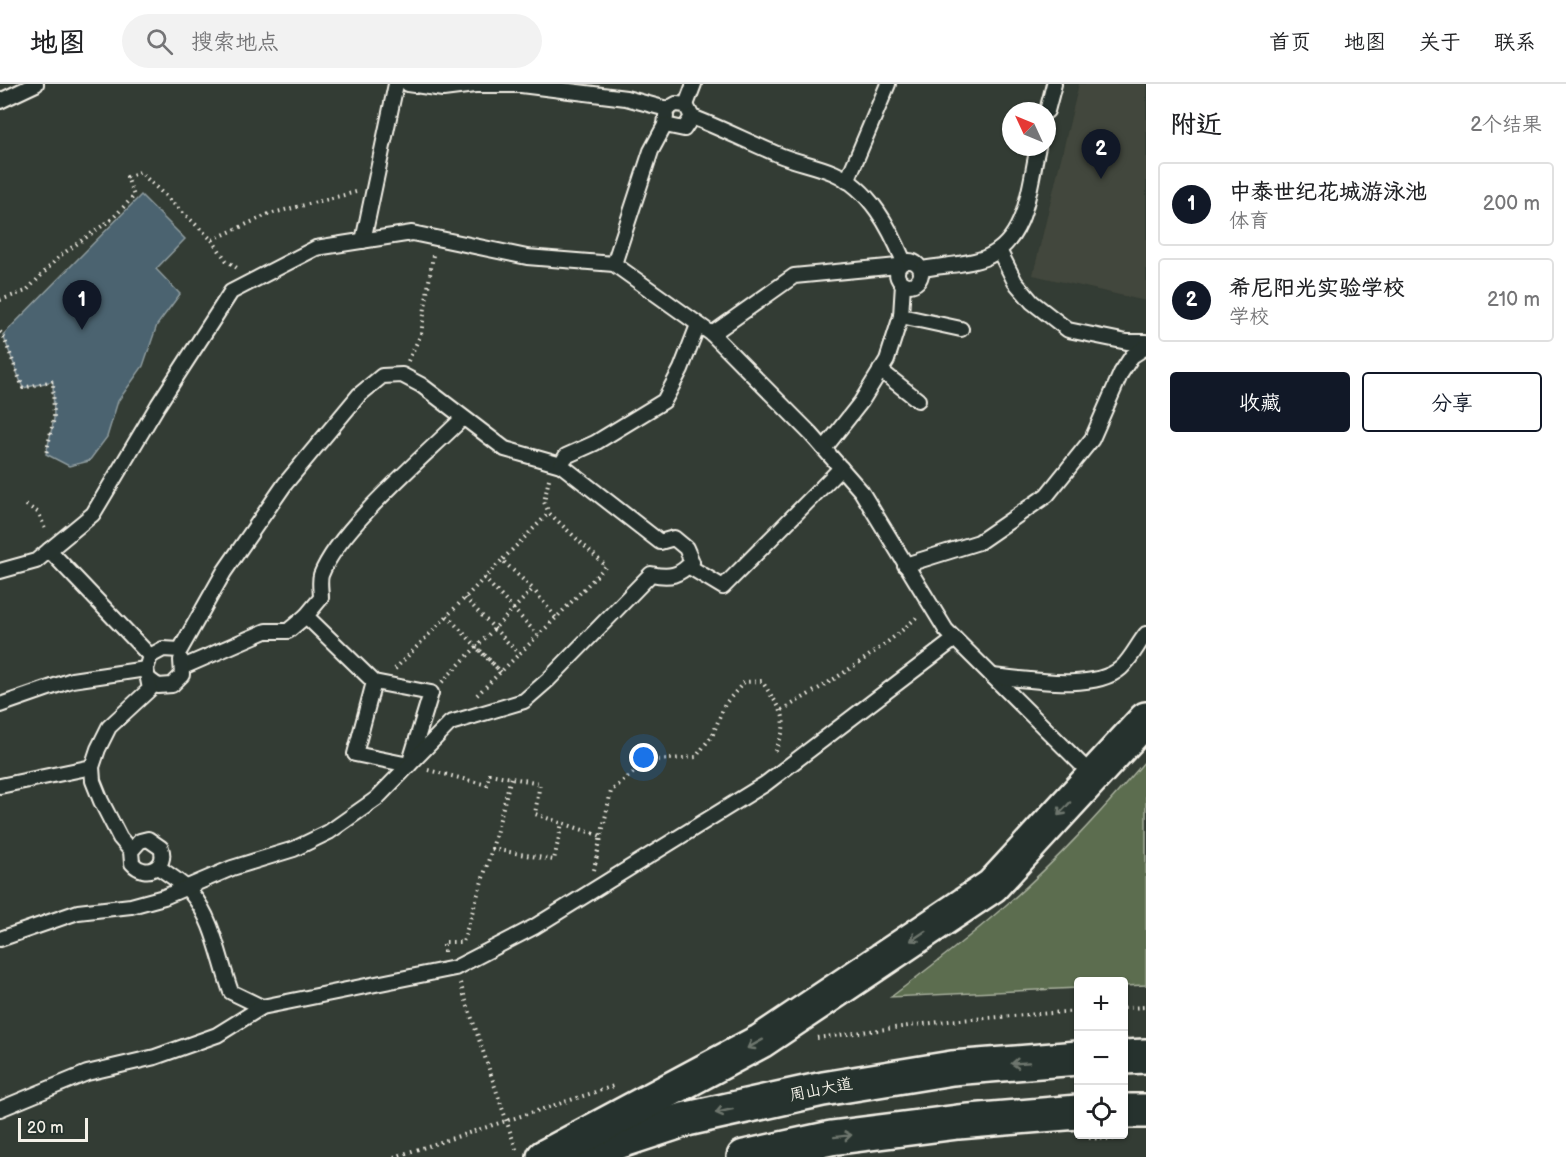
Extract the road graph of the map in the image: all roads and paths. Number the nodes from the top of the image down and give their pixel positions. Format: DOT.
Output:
graph roads {
  1 [pos="36,84"];
  2 [pos="396,84"];
  3 [pos="408,84"];
  4 [pos="694,84"];
  5 [pos="888,84"];
  6 [pos="1053,84"];
  7 [pos="521,85"];
  8 [pos="0,101"];
  9 [pos="1049,102"];
  10 [pos="667,109"];
  11 [pos="689,111"];
  12 [pos="665,125"];
  13 [pos="1036,156"];
  14 [pos="847,181"];
  15 [pos="374,187"];
  16 [pos="433,237"];
  17 [pos="212,240"];
  18 [pos="363,241"];
  19 [pos="999,250"];
  20 [pos="614,264"];
  21 [pos="901,264"];
  22 [pos="923,269"];
  23 [pos="254,280"];
  24 [pos="903,284"];
  25 [pos="0,300"];
  26 [pos="901,316"];
  27 [pos="698,325"];
  28 [pos="961,329"];
  29 [pos="0,332"];
  30 [pos="712,334"];
  31 [pos="1146,342"];
  32 [pos="1146,347"];
  33 [pos="880,370"];
  34 [pos="402,375"];
  35 [pos="918,400"];
  36 [pos="463,418"];
  37 [pos="824,449"];
  38 [pos="46,454"];
  39 [pos="561,465"];
  40 [pos="841,468"];
  41 [pos="26,505"];
  42 [pos="549,513"];
  43 [pos="43,523"];
  44 [pos="49,550"];
  45 [pos="502,560"];
  46 [pos="905,565"];
  47 [pos="688,566"];
  48 [pos="0,572"];
  49 [pos="484,578"];
  50 [pos="533,588"];
  51 [pos="465,598"];
  52 [pos="930,605"];
  53 [pos="306,616"];
  54 [pos="447,616"];
  55 [pos="556,618"];
  56 [pos="1146,634"];
  57 [pos="538,635"];
  58 [pos="955,639"];
  59 [pos="476,647"];
  60 [pos="519,654"];
  61 [pos="179,657"];
  62 [pos="501,672"];
  63 [pos="151,676"];
  64 [pos="992,676"];
  65 [pos="377,682"];
  66 [pos="431,693"];
  67 [pos="0,705"];
  68 [pos="782,710"];
  69 [pos="1146,719"];
  70 [pos="450,723"];
  71 [pos="773,756"];
  72 [pos="409,765"];
  73 [pos="92,767"];
  74 [pos="511,777"];
  75 [pos="1094,777"];
  76 [pos="0,786"];
  77 [pos="562,823"];
  78 [pos="492,849"];
  79 [pos="131,850"];
  80 [pos="158,867"];
  81 [pos="185,887"];
  82 [pos="589,893"];
  83 [pos="0,939"];
  84 [pos="450,969"];
  85 [pos="262,1007"];
  86 [pos="1146,1007"];
  87 [pos="1128,1008"];
  88 [pos="1146,1056"];
  89 [pos="1128,1057"];
  90 [pos="1074,1058"];
  91 [pos="0,1109"];
  92 [pos="1128,1111"];
  93 [pos="1146,1111"];
  94 [pos="1074,1112"];
  95 [pos="519,1157"];
  96 [pos="544,1157"];
  97 [pos="570,1157"];
  98 [pos="744,1157"];
  1 -- 8 [label="lane"];
  2 -- 15 [label="lane"];
  3 -- 7 [label="lane"];
  4 -- 11 [label="lane"];
  5 -- 14 [label="lane"];
  6 -- 9 [label="lane"];
  7 -- 10 [label="lane"];
  10 -- 11 [label="lane"];
  10 -- 12 [label="lane"];
  11 -- 12 [label="lane"];
  11 -- 14 [label="lane"];
  12 -- 20 [label="lane"];
  13 -- 19 [label="lane"];
  14 -- 21 [label="lane"];
  15 -- 17 [label="path"];
  15 -- 18 [label="lane"];
  16 -- 18 [label="lane"];
  16 -- 20 [label="lane"];
  16 -- 34 [label="path"];
  17 -- 23 [label="path"];
  17 -- 25 [label="path"];
  18 -- 23 [label="lane"];
  19 -- 22 [label="lane"];
  19 -- 31 [label="lane"];
  20 -- 27 [label="lane"];
  21 -- 22 [label="lane"];
  21 -- 24 [label="lane"];
  21 -- 30 [label="lane"];
  22 -- 24 [label="lane"];
  23 -- 44 [label="lane"];
  24 -- 26 [label="lane"];
  26 -- 28 [label="lane"];
  26 -- 33 [label="lane"];
  27 -- 30 [label="lane"];
  27 -- 39 [label="lane"];
  29 -- 38 [label="path"];
  30 -- 37 [label="lane"];
  32 -- 46 [label="lane"];
  33 -- 35 [label="lane"];
  33 -- 37 [label="lane"];
  34 -- 36 [label="lane"];
  34 -- 61 [label="lane"];
  36 -- 39 [label="lane"];
  36 -- 53 [label="lane"];
  37 -- 40 [label="lane"];
  39 -- 42 [label="path"];
  39 -- 47 [label="lane"];
  40 -- 46 [label="lane"];
  40 -- 47 [label="lane"];
  41 -- 43 [label="path"];
  42 -- 45 [label="path"];
  42 -- 55 [label="path"];
  44 -- 48 [label="lane"];
  44 -- 63 [label="lane"];
  45 -- 49 [label="path"];
  45 -- 50 [label="path"];
  46 -- 52 [label="lane"];
  47 -- 70 [label="lane"];
  49 -- 51 [label="path"];
  49 -- 57 [label="path"];
  50 -- 55 [label="path"];
  50 -- 59 [label="path"];
  51 -- 54 [label="path"];
  51 -- 60 [label="path"];
  52 -- 58 [label="lane"];
  52 -- 68 [label="path"];
  53 -- 61 [label="lane"];
  53 -- 65 [label="lane"];
  54 -- 62 [label="path"];
  54 -- 65 [label="path"];
  55 -- 57 [label="path"];
  56 -- 64 [label="lane"];
  57 -- 60 [label="path"];
  58 -- 64 [label="lane"];
  58 -- 82 [label="lane"];
  59 -- 62 [label="path"];
  59 -- 66 [label="path"];
  60 -- 62 [label="path"];
  61 -- 63 [label="lane"];
  61 -- 63 [label="lane"];
  62 -- 70 [label="path"];
  63 -- 67 [label="lane"];
  63 -- 73 [label="lane"];
  64 -- 75 [label="lane"];
  65 -- 66 [label="lane"];
  65 -- 72 [label="lane"];
  66 -- 72 [label="lane"];
  68 -- 71 [label="path"];
  68 -- 82 [label="path"];
  69 -- 75 [label="main road"];
  70 -- 72 [label="lane"];
  72 -- 74 [label="path"];
  72 -- 81 [label="lane"];
  73 -- 76 [label="lane"];
  73 -- 79 [label="lane"];
  74 -- 77 [label="path"];
  74 -- 78 [label="path"];
  75 -- 96 [label="main road, one-way"];
  77 -- 78 [label="path"];
  77 -- 82 [label="path"];
  78 -- 84 [label="path"];
  79 -- 80 [label="lane"];
  79 -- 80 [label="lane"];
  80 -- 81 [label="lane"];
  81 -- 83 [label="lane"];
  81 -- 85 [label="lane"];
  82 -- 84 [label="lane"];
  84 -- 85 [label="lane"];
  84 -- 95 [label="path"];
  85 -- 91 [label="lane"];
  86 -- 87 [label="path"];
  88 -- 89 [label="main road"];
  90 -- 97 [label="main road, 周山大道, one-way"];
  92 -- 93 [label="main road"];
  98 -- 94 [label="main road, one-way"];
}
